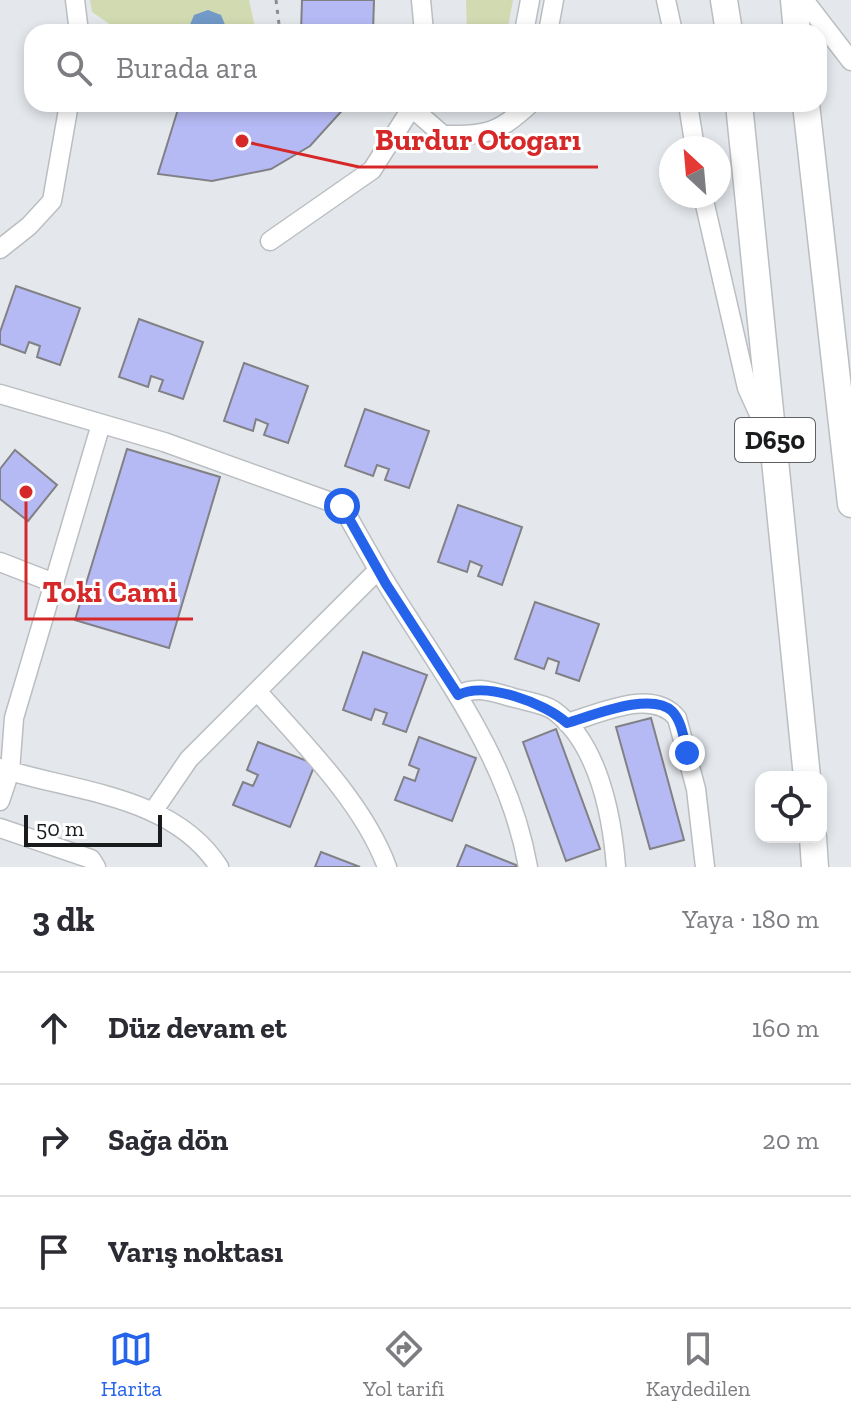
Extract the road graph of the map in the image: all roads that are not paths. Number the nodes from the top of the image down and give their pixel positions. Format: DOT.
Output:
graph roads {
  1 [pos="75,0"];
  2 [pos="421,0"];
  3 [pos="530,0"];
  4 [pos="554,0"];
  5 [pos="666,0"];
  6 [pos="724,0"];
  7 [pos="794,0"];
  8 [pos="804,0"];
  9 [pos="78,24"];
  10 [pos="423,24"];
  11 [pos="526,24"];
  12 [pos="550,24"];
  13 [pos="671,24"];
  14 [pos="728,24"];
  15 [pos="796,24"];
  16 [pos="822,24"];
  17 [pos="827,30"];
  18 [pos="851,61"];
  19 [pos="68,112"];
  20 [pos="411,112"];
  21 [pos="419,112"];
  22 [pos="521,112"];
  23 [pos="689,112"];
  24 [pos="740,112"];
  25 [pos="807,112"];
  26 [pos="693,136"];
  27 [pos="706,208"];
  28 [pos="270,241"];
  29 [pos="0,249"];
  30 [pos="0,394"];
  31 [pos="101,424"];
  32 [pos="776,451"];
  33 [pos="851,504"];
  34 [pos="0,562"];
  35 [pos="378,570"];
  36 [pos="54,583"];
  37 [pos="257,691"];
  38 [pos="458,695"];
  39 [pos="567,723"];
  40 [pos="5,769"];
  41 [pos="806,771"];
  42 [pos="0,801"];
  43 [pos="154,810"];
  44 [pos="0,828"];
  45 [pos="813,843"];
  46 [pos="96,867"];
  47 [pos="219,867"];
  48 [pos="387,867"];
  49 [pos="528,867"];
  50 [pos="616,867"];
  51 [pos="705,867"];
  52 [pos="815,867"];
  1 -- 9 [label="street"];
  2 -- 10 [label="street"];
  3 -- 11 [label="street"];
  4 -- 12 [label="street"];
  5 -- 13 [label="street"];
  6 -- 14 [label="highway"];
  7 -- 15 [label="highway"];
  8 -- 16 [label="street"];
  17 -- 18 [label="street"];
  19 -- 29 [label="street"];
  20 -- 28 [label="street"];
  21 -- 22 [label="street"];
  23 -- 26 [label="street"];
  24 -- 32 [label="highway, D650"];
  25 -- 33 [label="highway, D650"];
  27 -- 32 [label="street"];
  30 -- 31 [label="street"];
  31 -- 35 [label="street"];
  31 -- 36 [label="street"];
  32 -- 41 [label="highway, D650"];
  34 -- 36 [label="street"];
  35 -- 37 [label="street"];
  35 -- 38 [label="street"];
  36 -- 40 [label="street"];
  37 -- 43 [label="street"];
  37 -- 48 [label="street"];
  38 -- 39 [label="street"];
  38 -- 49 [label="street"];
  39 -- 50 [label="street"];
  39 -- 51 [label="street"];
  40 -- 42 [label="street"];
  40 -- 43 [label="street"];
  43 -- 47 [label="street"];
  44 -- 46 [label="street"];
  45 -- 52 [label="highway"];
}
